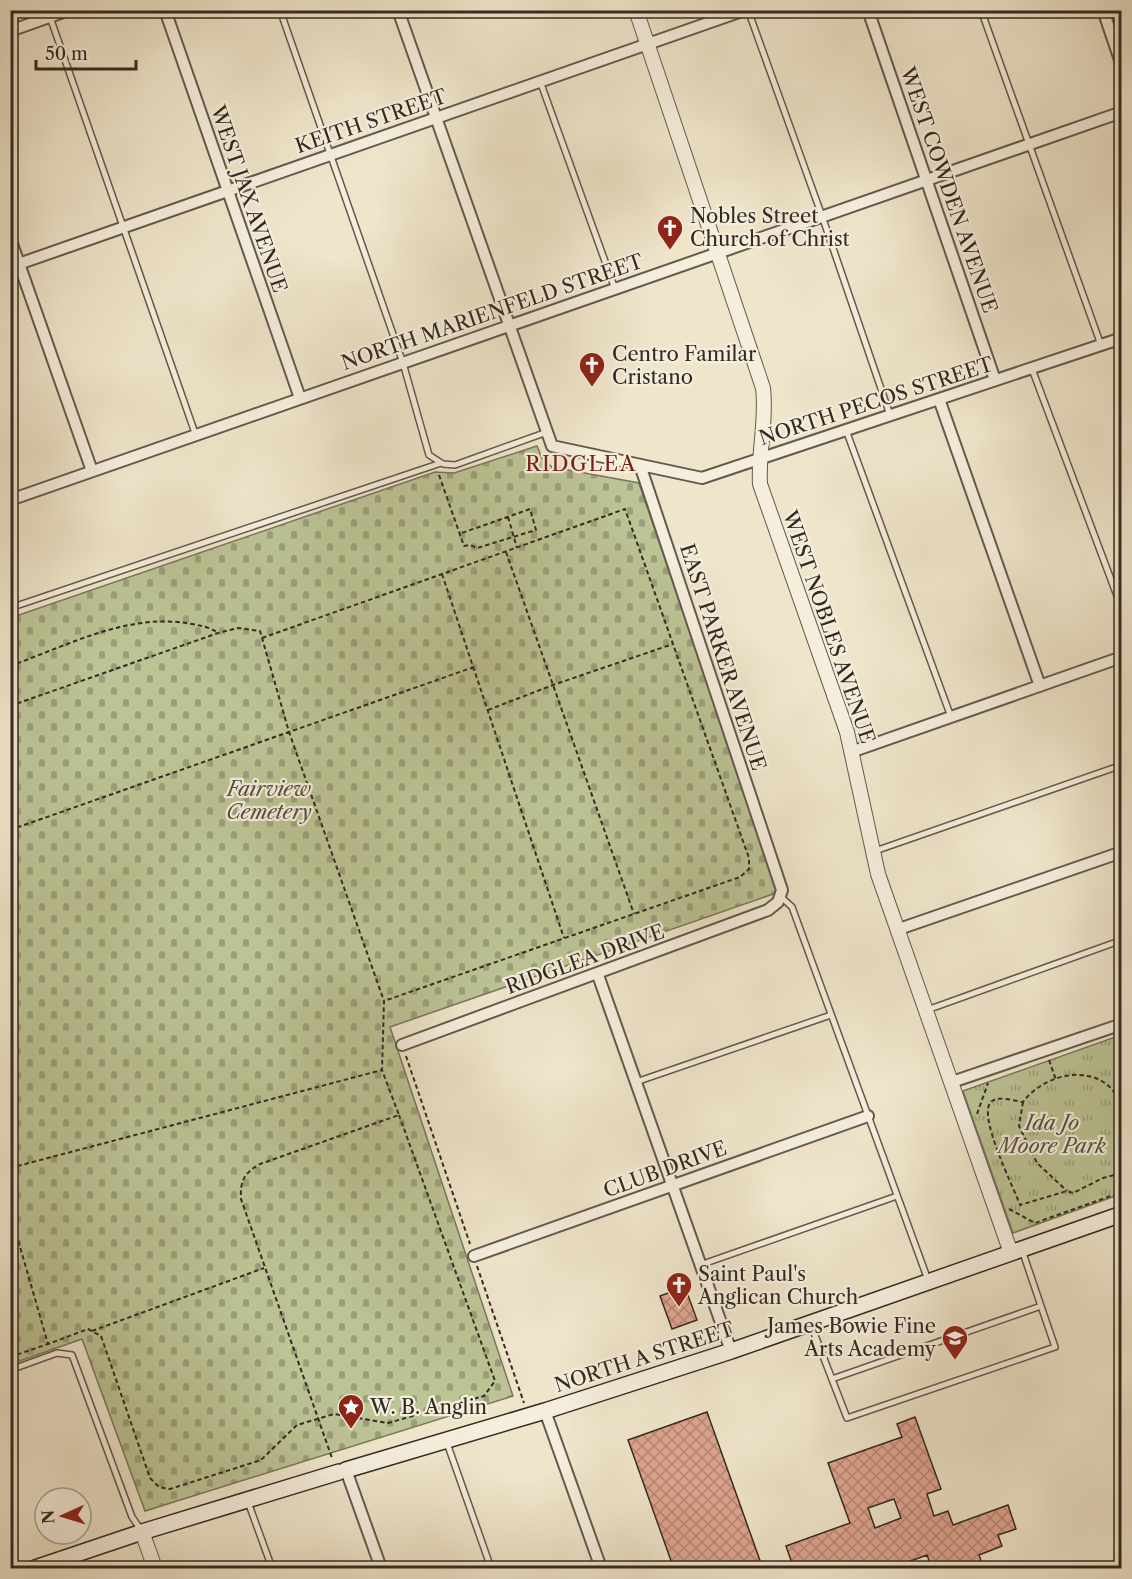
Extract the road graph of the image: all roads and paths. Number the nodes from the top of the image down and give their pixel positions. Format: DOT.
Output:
graph roads {
  1 [pos="69,10"];
  2 [pos="165,10"];
  3 [pos="280,10"];
  4 [pos="398,10"];
  5 [pos="636,10"];
  6 [pos="746,10"];
  7 [pos="868,10"];
  8 [pos="981,10"];
  9 [pos="1103,10"];
  10 [pos="50,17"];
  11 [pos="10,31"];
  12 [pos="645,45"];
  13 [pos="1122,66"];
  14 [pos="540,81"];
  15 [pos="1122,112"];
  16 [pos="436,118"];
  17 [pos="1030,144"];
  18 [pos="331,155"];
  19 [pos="927,180"];
  20 [pos="227,191"];
  21 [pos="822,216"];
  22 [pos="122,228"];
  23 [pos="10,238"];
  24 [pos="718,253"];
  25 [pos="15,265"];
  26 [pos="615,289"];
  27 [pos="510,326"];
  28 [pos="1122,338"];
  29 [pos="1101,345"];
  30 [pos="403,363"];
  31 [pos="1031,368"];
  32 [pos="995,380"];
  33 [pos="300,398"];
  34 [pos="939,399"];
  35 [pos="890,415"];
  36 [pos="846,430"];
  37 [pos="547,432"];
  38 [pos="196,436"];
  39 [pos="758,460"];
  40 [pos="441,463"];
  41 [pos="640,465"];
  42 [pos="92,471"];
  43 [pos="439,475"];
  44 [pos="10,500"];
  45 [pos="508,517"];
  46 [pos="459,534"];
  47 [pos="514,537"];
  48 [pos="517,548"];
  49 [pos="506,552"];
  50 [pos="442,574"];
  51 [pos="10,608"];
  52 [pos="1122,609"];
  53 [pos="218,633"];
  54 [pos="262,638"];
  55 [pos="673,644"];
  56 [pos="1122,657"];
  57 [pos="10,666"];
  58 [pos="474,667"];
  59 [pos="553,685"];
  60 [pos="1040,686"];
  61 [pos="10,706"];
  62 [pos="488,710"];
  63 [pos="951,717"];
  64 [pos="289,732"];
  65 [pos="851,752"];
  66 [pos="1122,765"];
  67 [pos="10,830"];
  68 [pos="873,852"];
  69 [pos="1122,852"];
  70 [pos="779,899"];
  71 [pos="634,914"];
  72 [pos="899,929"];
  73 [pos="564,938"];
  74 [pos="1122,940"];
  75 [pos="598,975"];
  76 [pos="384,1001"];
  77 [pos="927,1010"];
  78 [pos="831,1016"];
  79 [pos="1122,1024"];
  80 [pos="402,1045"];
  81 [pos="1047,1056"];
  82 [pos="1057,1059"];
  83 [pos="382,1070"];
  84 [pos="996,1080"];
  85 [pos="1056,1080"];
  86 [pos="636,1082"];
  87 [pos="952,1082"];
  88 [pos="981,1102"];
  89 [pos="1023,1102"];
  90 [pos="988,1106"];
  91 [pos="1122,1107"];
  92 [pos="399,1115"];
  93 [pos="868,1116"];
  94 [pos="976,1120"];
  95 [pos="10,1168"];
  96 [pos="1122,1173"];
  97 [pos="672,1185"];
  98 [pos="1067,1191"];
  99 [pos="1122,1192"];
  100 [pos="897,1196"];
  101 [pos="1006,1207"];
  102 [pos="10,1212"];
  103 [pos="1122,1214"];
  104 [pos="1016,1251"];
  105 [pos="474,1256"];
  106 [pos="700,1265"];
  107 [pos="265,1268"];
  108 [pos="928,1282"];
  109 [pos="1041,1305"];
  110 [pos="810,1323"];
  111 [pos="92,1331"];
  112 [pos="48,1344"];
  113 [pos="731,1352"];
  114 [pos="10,1357"];
  115 [pos="10,1370"];
  116 [pos="832,1379"];
  117 [pos="545,1411"];
  118 [pos="528,1416"];
  119 [pos="316,1420"];
  120 [pos="446,1440"];
  121 [pos="342,1471"];
  122 [pos="247,1500"];
  123 [pos="142,1532"];
  124 [pos="35,1569"];
  125 [pos="155,1569"];
  126 [pos="272,1569"];
  127 [pos="381,1569"];
  128 [pos="491,1569"];
  129 [pos="601,1569"];
  1 -- 10 [label="street"];
  2 -- 20 [label="street, WEST JAX AVENUE"];
  3 -- 18 [label="lane"];
  4 -- 16 [label="street"];
  5 -- 12 [label="street, WEST NOBLES AVENUE"];
  6 -- 12 [label="street, KEITH STREET"];
  6 -- 21 [label="lane"];
  7 -- 19 [label="street, WEST COWDEN AVENUE"];
  8 -- 17 [label="lane"];
  9 -- 13 [label="street"];
  10 -- 11 [label="street"];
  10 -- 22 [label="lane"];
  12 -- 14 [label="street, KEITH STREET"];
  12 -- 24 [label="street, WEST NOBLES AVENUE"];
  14 -- 16 [label="street, KEITH STREET"];
  14 -- 26 [label="lane"];
  15 -- 17 [label="street, NORTH MARIENFELD STREET"];
  16 -- 18 [label="street, KEITH STREET"];
  16 -- 27 [label="street"];
  17 -- 19 [label="street, NORTH MARIENFELD STREET"];
  17 -- 29 [label="lane"];
  18 -- 20 [label="street, KEITH STREET"];
  18 -- 30 [label="lane"];
  19 -- 21 [label="street, NORTH MARIENFELD STREET"];
  19 -- 32 [label="street, WEST COWDEN AVENUE"];
  20 -- 22 [label="street, KEITH STREET"];
  20 -- 33 [label="street, WEST JAX AVENUE"];
  21 -- 24 [label="street, NORTH MARIENFELD STREET"];
  21 -- 35 [label="lane"];
  22 -- 25 [label="street, KEITH STREET"];
  22 -- 38 [label="lane"];
  23 -- 25 [label="street"];
  24 -- 26 [label="street, NORTH MARIENFELD STREET"];
  24 -- 39 [label="street, WEST NOBLES AVENUE"];
  25 -- 42 [label="street"];
  26 -- 27 [label="street, NORTH MARIENFELD STREET"];
  27 -- 30 [label="street, NORTH MARIENFELD STREET"];
  27 -- 37 [label="street"];
  28 -- 29 [label="street, NORTH PECOS STREET"];
  29 -- 31 [label="street, NORTH PECOS STREET"];
  30 -- 33 [label="street, NORTH MARIENFELD STREET"];
  30 -- 40 [label="lane"];
  31 -- 32 [label="street, NORTH PECOS STREET"];
  31 -- 52 [label="lane"];
  32 -- 34 [label="street, NORTH PECOS STREET"];
  33 -- 38 [label="street, NORTH MARIENFELD STREET"];
  34 -- 35 [label="street, NORTH PECOS STREET"];
  34 -- 60 [label="street"];
  35 -- 36 [label="street, NORTH PECOS STREET"];
  36 -- 39 [label="street, NORTH PECOS STREET"];
  36 -- 63 [label="lane"];
  37 -- 40 [label="lane"];
  37 -- 41 [label="street"];
  38 -- 42 [label="street, NORTH MARIENFELD STREET"];
  39 -- 41 [label="street, NORTH PECOS STREET"];
  39 -- 65 [label="street, WEST NOBLES AVENUE"];
  40 -- 51 [label="lane"];
  41 -- 70 [label="street, EAST PARKER AVENUE"];
  42 -- 44 [label="street, NORTH MARIENFELD STREET"];
  43 -- 46 [label="path"];
  45 -- 46 [label="path"];
  45 -- 47 [label="path"];
  45 -- 47 [label="path"];
  46 -- 47 [label="path"];
  47 -- 48 [label="path"];
  48 -- 49 [label="path"];
  48 -- 55 [label="path"];
  49 -- 50 [label="path"];
  49 -- 59 [label="path"];
  50 -- 54 [label="path"];
  50 -- 58 [label="path"];
  53 -- 54 [label="path"];
  53 -- 57 [label="path"];
  53 -- 61 [label="path"];
  54 -- 64 [label="path"];
  55 -- 59 [label="path"];
  55 -- 71 [label="path"];
  56 -- 60 [label="street"];
  58 -- 62 [label="path"];
  58 -- 64 [label="path"];
  59 -- 62 [label="path"];
  59 -- 71 [label="path"];
  60 -- 63 [label="street"];
  62 -- 73 [label="path"];
  63 -- 65 [label="street"];
  64 -- 67 [label="path"];
  64 -- 76 [label="path"];
  65 -- 68 [label="street, WEST NOBLES AVENUE"];
  66 -- 68 [label="lane"];
  68 -- 72 [label="street, WEST NOBLES AVENUE"];
  69 -- 72 [label="street"];
  70 -- 75 [label="street, RIDGLEA DRIVE"];
  70 -- 78 [label="lane"];
  71 -- 73 [label="path"];
  72 -- 77 [label="street, WEST NOBLES AVENUE"];
  73 -- 76 [label="path"];
  74 -- 77 [label="lane"];
  75 -- 80 [label="street, RIDGLEA DRIVE"];
  75 -- 86 [label="street"];
  76 -- 83 [label="path"];
  77 -- 87 [label="street, WEST NOBLES AVENUE"];
  78 -- 86 [label="lane"];
  78 -- 93 [label="lane"];
  79 -- 81 [label="street"];
  80 -- 105 [label="path"];
  81 -- 82 [label="path"];
  81 -- 85 [label="path"];
  81 -- 87 [label="street"];
  83 -- 92 [label="path"];
  83 -- 95 [label="path"];
  84 -- 88 [label="path"];
  85 -- 89 [label="path"];
  85 -- 91 [label="path"];
  86 -- 97 [label="street"];
  87 -- 104 [label="street, WEST NOBLES AVENUE"];
  88 -- 90 [label="path"];
  88 -- 94 [label="path"];
  89 -- 90 [label="path"];
  89 -- 98 [label="path"];
  90 -- 98 [label="path"];
  92 -- 107 [label="path"];
  92 -- 119 [label="path"];
  93 -- 97 [label="street, CLUB DRIVE"];
  93 -- 100 [label="lane"];
  96 -- 98 [label="path"];
  97 -- 105 [label="street, CLUB DRIVE"];
  97 -- 106 [label="street"];
  99 -- 101 [label="path"];
  100 -- 106 [label="lane"];
  100 -- 108 [label="lane"];
  102 -- 112 [label="path"];
  103 -- 104 [label="main road, NORTH A STREET"];
  104 -- 108 [label="main road, NORTH A STREET"];
  104 -- 109 [label="lane"];
  105 -- 118 [label="path"];
  106 -- 113 [label="street"];
  107 -- 111 [label="path"];
  107 -- 119 [label="path"];
  108 -- 110 [label="main road, NORTH A STREET"];
  109 -- 116 [label="lane"];
  109 -- 116 [label="lane"];
  110 -- 113 [label="main road, NORTH A STREET"];
  110 -- 116 [label="lane"];
  111 -- 112 [label="path"];
  111 -- 119 [label="path"];
  112 -- 114 [label="path"];
  113 -- 117 [label="main road, NORTH A STREET"];
  115 -- 123 [label="lane"];
  117 -- 118 [label="main road, NORTH A STREET"];
  117 -- 129 [label="street"];
  118 -- 120 [label="main road, NORTH A STREET"];
  119 -- 121 [label="path"];
  120 -- 121 [label="main road, NORTH A STREET"];
  120 -- 128 [label="lane"];
  121 -- 122 [label="main road, NORTH A STREET"];
  121 -- 127 [label="street"];
  122 -- 123 [label="main road, NORTH A STREET"];
  122 -- 126 [label="lane"];
  123 -- 124 [label="main road, NORTH A STREET"];
  123 -- 125 [label="street"];
}
